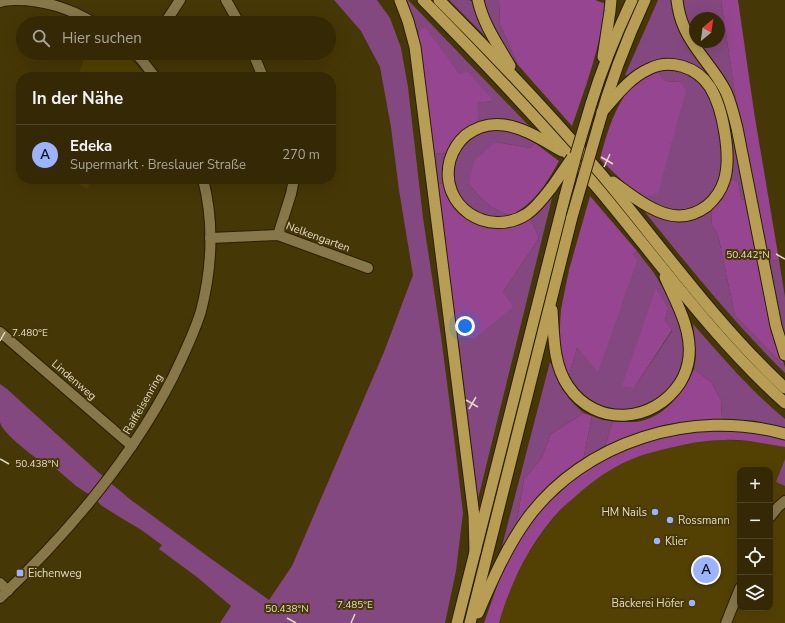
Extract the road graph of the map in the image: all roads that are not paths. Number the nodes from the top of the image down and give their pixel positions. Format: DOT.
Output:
graph roads {
  1 [pos="4,0"];
  2 [pos="180,0"];
  3 [pos="226,0"];
  4 [pos="400,0"];
  5 [pos="423,0"];
  6 [pos="439,0"];
  7 [pos="478,0"];
  8 [pos="611,0"];
  9 [pos="632,0"];
  10 [pos="645,0"];
  11 [pos="677,0"];
  12 [pos="0,2"];
  13 [pos="80,16"];
  14 [pos="170,16"];
  15 [pos="235,16"];
  16 [pos="143,60"];
  17 [pos="256,60"];
  18 [pos="152,72"];
  19 [pos="261,72"];
  20 [pos="599,77"];
  21 [pos="517,79"];
  22 [pos="602,112"];
  23 [pos="572,152"];
  24 [pos="602,175"];
  25 [pos="205,184"];
  26 [pos="293,184"];
  27 [pos="278,235"];
  28 [pos="210,238"];
  29 [pos="658,264"];
  30 [pos="368,268"];
  31 [pos="551,300"];
  32 [pos="0,332"];
  33 [pos="785,355"];
  34 [pos="785,388"];
  35 [pos="785,403"];
  36 [pos="785,434"];
  37 [pos="132,446"];
  38 [pos="785,501"];
  39 [pos="773,513"];
  40 [pos="475,552"];
  41 [pos="0,582"];
  42 [pos="8,591"];
  43 [pos="737,596"];
  44 [pos="0,598"];
  45 [pos="457,623"];
  46 [pos="470,623"];
  47 [pos="474,623"];
  48 [pos="726,623"];
  1 -- 12 [label="street"];
  1 -- 13 [label="street"];
  2 -- 14 [label="street"];
  3 -- 15 [label="street"];
  4 -- 40 [label="highway"];
  5 -- 23 [label="highway"];
  6 -- 21 [label="highway"];
  7 -- 21 [label="highway"];
  8 -- 20 [label="highway"];
  9 -- 20 [label="highway"];
  10 -- 22 [label="highway"];
  11 -- 33 [label="highway"];
  16 -- 18 [label="street"];
  17 -- 19 [label="street"];
  20 -- 23 [label="highway, bridge"];
  21 -- 24 [label="highway"];
  22 -- 24 [label="highway"];
  22 -- 31 [label="highway, bridge"];
  23 -- 23 [label="highway, bridge"];
  23 -- 29 [label="highway"];
  23 -- 40 [label="highway, bridge"];
  24 -- 34 [label="highway"];
  25 -- 28 [label="street, Raiffeisenring"];
  26 -- 27 [label="street"];
  27 -- 28 [label="street, Nelkengarten"];
  27 -- 30 [label="street, Nelkengarten"];
  28 -- 37 [label="street, Raiffeisenring"];
  29 -- 31 [label="highway"];
  29 -- 35 [label="highway"];
  31 -- 46 [label="highway"];
  32 -- 37 [label="street, Lindenweg"];
  36 -- 47 [label="highway"];
  37 -- 42 [label="street, Raiffeisenring"];
  38 -- 39 [label="street"];
  40 -- 45 [label="highway"];
  41 -- 42 [label="street"];
  42 -- 44 [label="street, Raiffeisenring"];
  43 -- 48 [label="street"];
}
